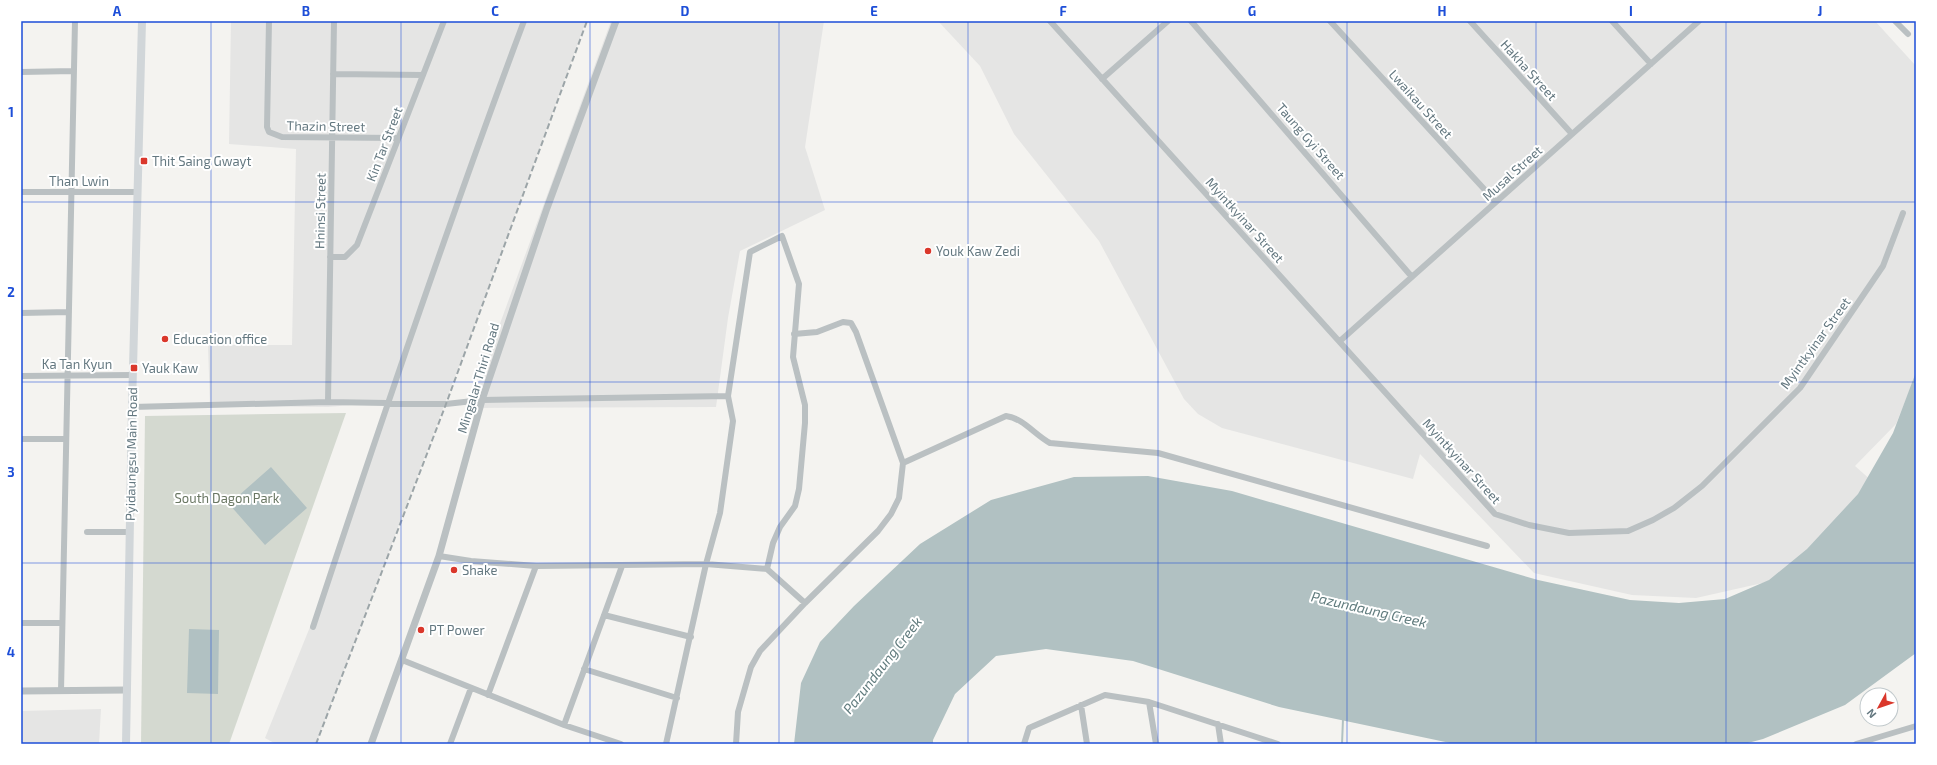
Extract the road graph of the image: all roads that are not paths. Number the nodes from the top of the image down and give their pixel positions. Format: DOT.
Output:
graph roads {
  1 [pos="75,21"];
  2 [pos="142,21"];
  3 [pos="269,21"];
  4 [pos="334,21"];
  5 [pos="444,21"];
  6 [pos="524,21"];
  7 [pos="616,21"];
  8 [pos="1050,21"];
  9 [pos="1168,21"];
  10 [pos="1191,21"];
  11 [pos="1330,21"];
  12 [pos="1470,21"];
  13 [pos="1612,21"];
  14 [pos="1699,21"];
  15 [pos="1895,21"];
  16 [pos="1908,34"];
  17 [pos="1651,64"];
  18 [pos="74,71"];
  19 [pos="21,72"];
  20 [pos="333,74"];
  21 [pos="423,75"];
  22 [pos="1102,79"];
  23 [pos="1572,134"];
  24 [pos="332,137"];
  25 [pos="398,138"];
  26 [pos="21,192"];
  27 [pos="71,192"];
  28 [pos="137,192"];
  29 [pos="1496,202"];
  30 [pos="1902,214"];
  31 [pos="330,257"];
  32 [pos="1412,277"];
  33 [pos="69,312"];
  34 [pos="21,313"];
  35 [pos="794,334"];
  36 [pos="1340,341"];
  37 [pos="68,375"];
  38 [pos="132,375"];
  39 [pos="21,376"];
  40 [pos="728,396"];
  41 [pos="482,400"];
  42 [pos="328,402"];
  43 [pos="387,402"];
  44 [pos="132,407"];
  45 [pos="21,439"];
  46 [pos="66,439"];
  47 [pos="903,463"];
  48 [pos="87,532"];
  49 [pos="130,532"];
  50 [pos="1487,546"];
  51 [pos="439,556"];
  52 [pos="706,564"];
  53 [pos="536,566"];
  54 [pos="622,566"];
  55 [pos="767,569"];
  56 [pos="805,603"];
  57 [pos="604,615"];
  58 [pos="21,623"];
  59 [pos="62,623"];
  60 [pos="313,627"];
  61 [pos="691,637"];
  62 [pos="402,660"];
  63 [pos="584,669"];
  64 [pos="471,688"];
  65 [pos="127,690"];
  66 [pos="21,691"];
  67 [pos="61,691"];
  68 [pos="488,695"];
  69 [pos="677,698"];
  70 [pos="1149,702"];
  71 [pos="1081,705"];
  72 [pos="1218,724"];
  73 [pos="564,725"];
  74 [pos="1916,726"];
  75 [pos="126,744"];
  76 [pos="371,744"];
  77 [pos="450,744"];
  78 [pos="621,744"];
  79 [pos="666,744"];
  80 [pos="736,744"];
  81 [pos="1023,744"];
  82 [pos="1087,744"];
  83 [pos="1156,744"];
  84 [pos="1221,744"];
  85 [pos="1278,744"];
  86 [pos="1856,744"];
  1 -- 18 [label="street"];
  2 -- 28 [label="main road, Pyidaungsu Main Road"];
  3 -- 24 [label="street, Thazin Street"];
  4 -- 20 [label="street, Hninsi Street"];
  5 -- 21 [label="street, Kin Tar Street"];
  6 -- 43 [label="street"];
  7 -- 41 [label="street, Mingalar Thiri Road"];
  8 -- 22 [label="street, Myintkyinar Street"];
  9 -- 22 [label="street"];
  10 -- 32 [label="street, Taung Gyi Street"];
  11 -- 29 [label="street, Lwaikau Street"];
  12 -- 23 [label="street, Hakha Street"];
  13 -- 17 [label="street"];
  14 -- 17 [label="street, Musal Street"];
  15 -- 16 [label="street"];
  17 -- 23 [label="street, Musal Street"];
  18 -- 19 [label="street"];
  18 -- 27 [label="street"];
  20 -- 21 [label="street"];
  20 -- 24 [label="street, Hninsi Street"];
  21 -- 25 [label="street, Kin Tar Street"];
  22 -- 36 [label="street, Myintkyinar Street"];
  23 -- 29 [label="street, Musal Street"];
  24 -- 25 [label="street, Thazin Street"];
  24 -- 31 [label="street, Hninsi Street"];
  25 -- 31 [label="street, Kin Tar Street"];
  26 -- 27 [label="street, Than Lwin"];
  27 -- 28 [label="street, Than Lwin"];
  27 -- 33 [label="street"];
  28 -- 38 [label="main road, Pyidaungsu Main Road"];
  29 -- 32 [label="street, Musal Street"];
  30 -- 36 [label="street, Myintkyinar Street"];
  31 -- 42 [label="street, Hninsi Street"];
  32 -- 36 [label="street, Musal Street"];
  33 -- 34 [label="street"];
  33 -- 37 [label="street"];
  35 -- 40 [label="street"];
  35 -- 47 [label="street"];
  35 -- 55 [label="street"];
  37 -- 38 [label="street, Ka Tan Kyun"];
  37 -- 39 [label="street, Ka Tan Kyun"];
  37 -- 46 [label="street"];
  38 -- 44 [label="main road, Pyidaungsu Main Road"];
  40 -- 41 [label="street"];
  40 -- 52 [label="street"];
  41 -- 43 [label="street"];
  41 -- 51 [label="street, Mingalar Thiri Road"];
  42 -- 43 [label="street"];
  42 -- 44 [label="street"];
  43 -- 60 [label="street"];
  44 -- 49 [label="main road, Pyidaungsu Main Road"];
  45 -- 46 [label="street"];
  46 -- 59 [label="street"];
  47 -- 50 [label="street"];
  47 -- 56 [label="street"];
  48 -- 49 [label="street"];
  49 -- 65 [label="main road, Pyidaungsu Main Road"];
  51 -- 53 [label="street"];
  51 -- 62 [label="street, Mingalar Thiri Road"];
  52 -- 54 [label="street"];
  52 -- 55 [label="street"];
  52 -- 61 [label="street"];
  53 -- 54 [label="street"];
  53 -- 68 [label="street"];
  54 -- 57 [label="street"];
  55 -- 56 [label="street"];
  56 -- 80 [label="street"];
  57 -- 61 [label="street"];
  57 -- 63 [label="street"];
  58 -- 59 [label="street"];
  59 -- 67 [label="street"];
  61 -- 69 [label="street"];
  62 -- 64 [label="street"];
  62 -- 76 [label="street, Mingalar Thiri Road"];
  63 -- 69 [label="street"];
  63 -- 73 [label="street"];
  64 -- 68 [label="street"];
  64 -- 77 [label="street"];
  65 -- 67 [label="street"];
  65 -- 75 [label="main road, Pyidaungsu Main Road"];
  66 -- 67 [label="street"];
  68 -- 73 [label="street"];
  69 -- 79 [label="street"];
  70 -- 71 [label="street"];
  70 -- 72 [label="street"];
  70 -- 83 [label="street"];
  71 -- 81 [label="street"];
  71 -- 82 [label="street"];
  72 -- 84 [label="street"];
  72 -- 85 [label="street"];
  73 -- 78 [label="street"];
  74 -- 86 [label="street"];
}
